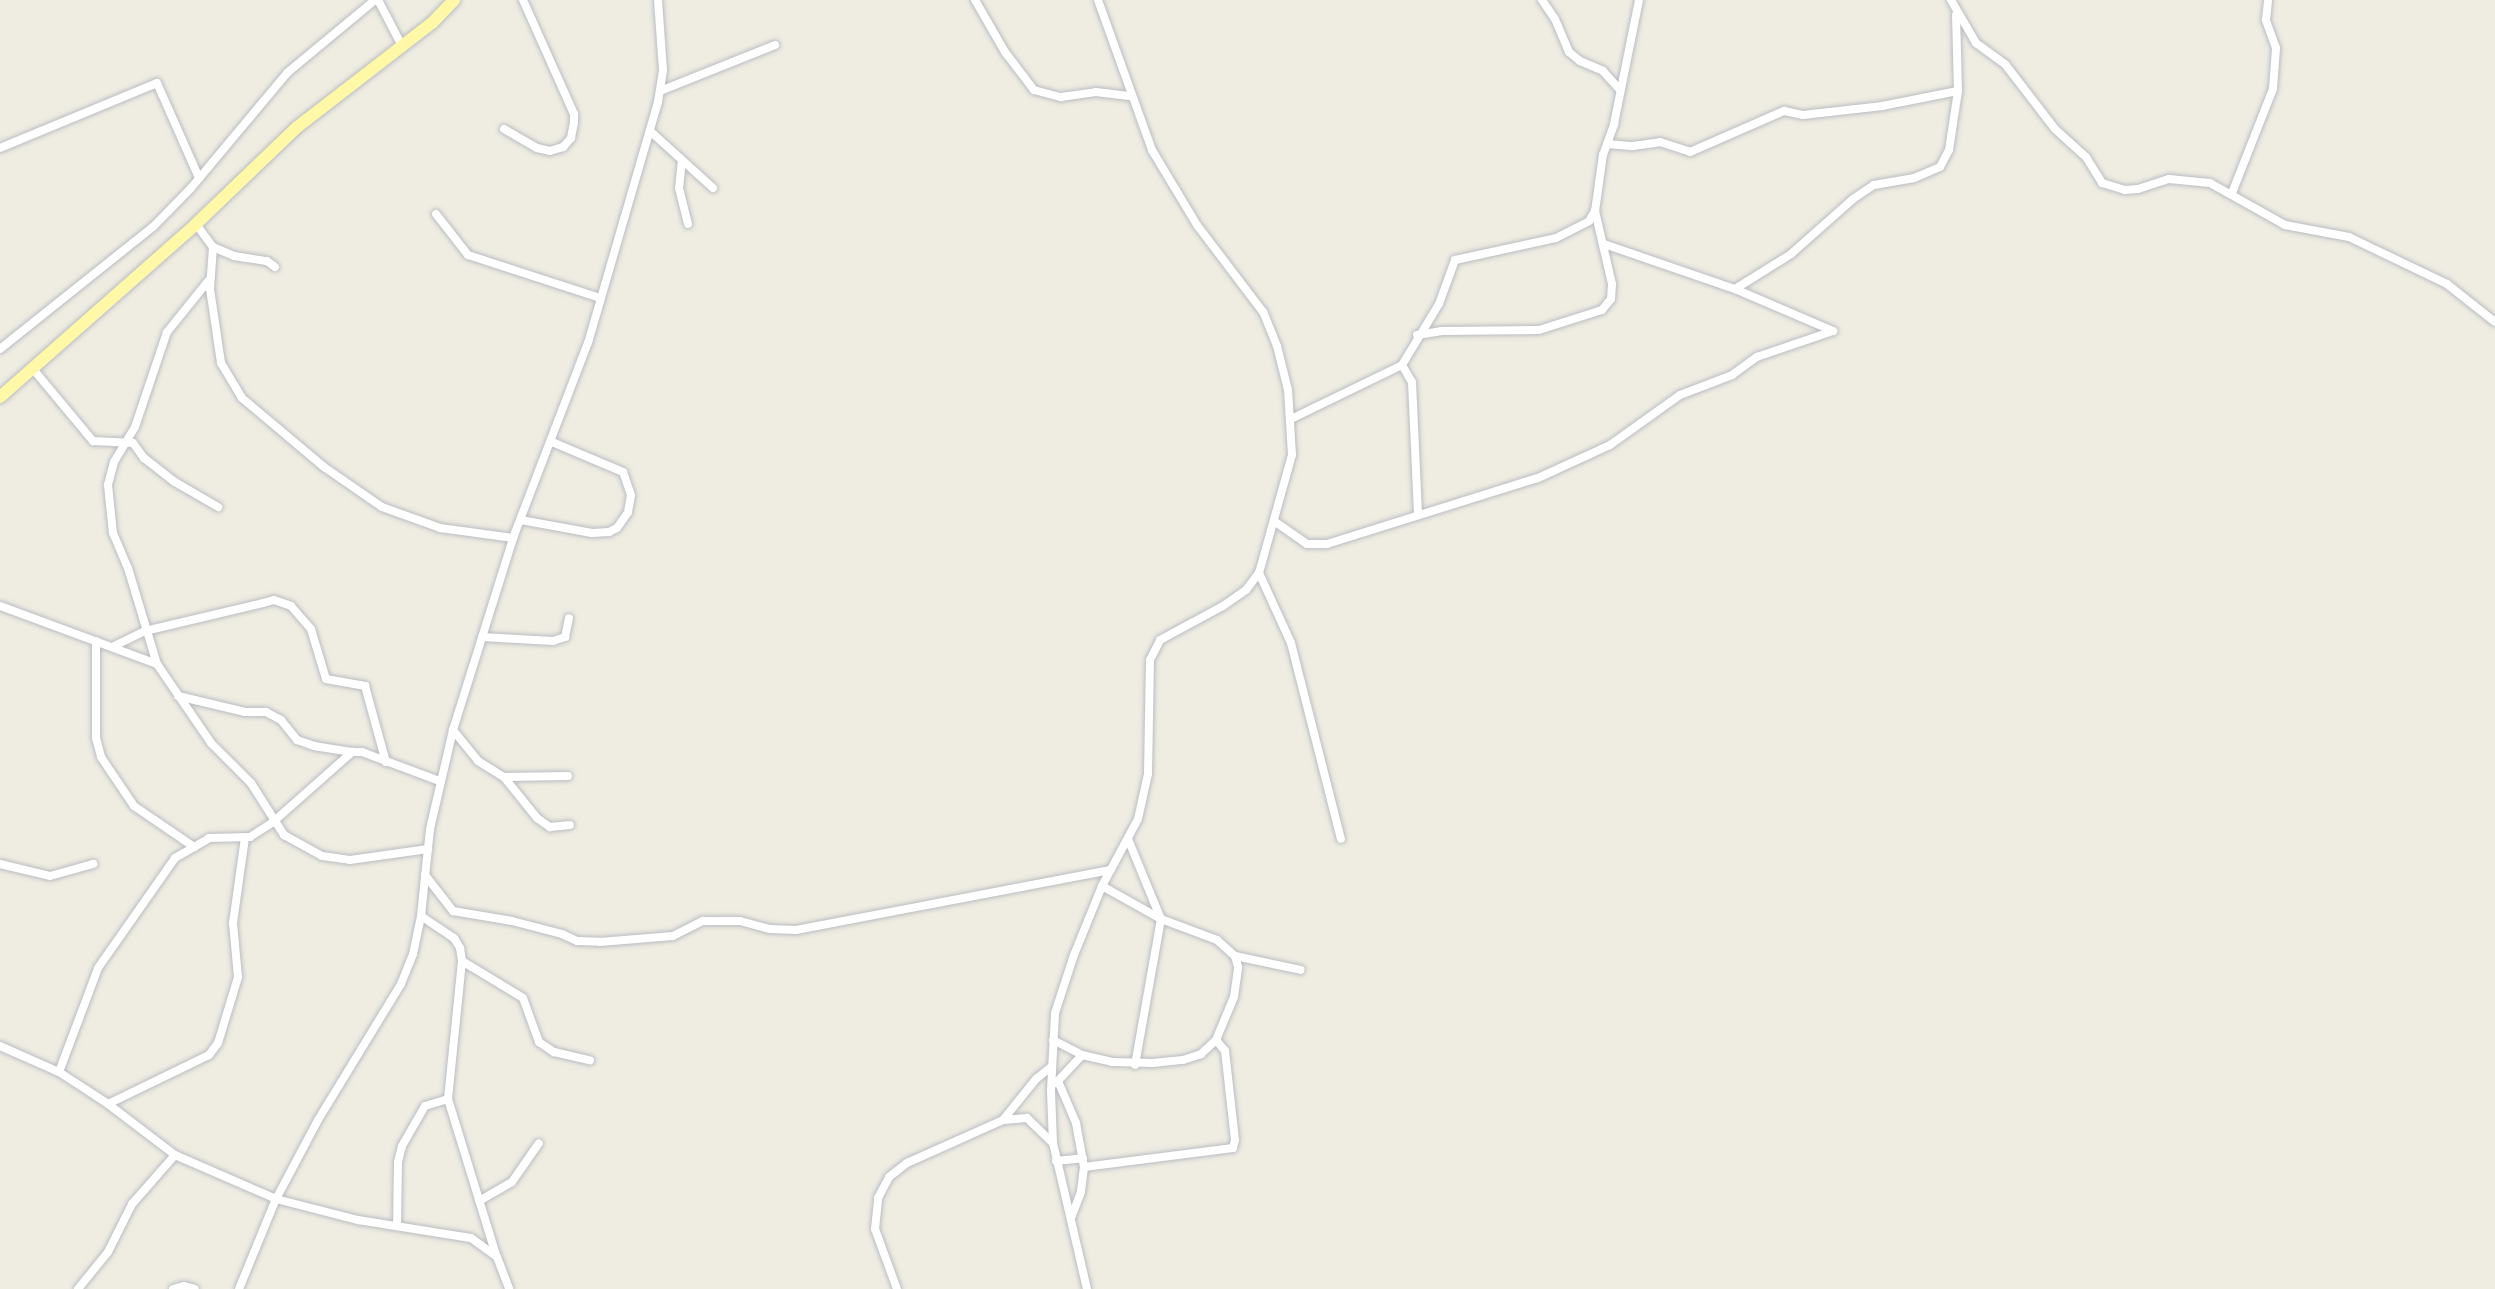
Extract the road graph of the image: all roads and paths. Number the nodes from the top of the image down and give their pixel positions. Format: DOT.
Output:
graph roads {
  1 [pos="377,0"];
  2 [pos="454,0"];
  3 [pos="523,0"];
  4 [pos="659,0"];
  5 [pos="975,0"];
  6 [pos="1098,0"];
  7 [pos="1542,0"];
  8 [pos="1639,0"];
  9 [pos="1951,0"];
  10 [pos="2268,0"];
  11 [pos="1956,12"];
  12 [pos="775,45"];
  13 [pos="402,46"];
  14 [pos="1619,89"];
  15 [pos="660,91"];
  16 [pos="1958,91"];
  17 [pos="1131,96"];
  18 [pos="504,129"];
  19 [pos="650,131"];
  20 [pos="1608,144"];
  21 [pos="0,148"];
  22 [pos="682,160"];
  23 [pos="199,178"];
  24 [pos="713,188"];
  25 [pos="2232,193"];
  26 [pos="1595,211"];
  27 [pos="436,214"];
  28 [pos="196,224"];
  29 [pos="688,225"];
  30 [pos="1604,244"];
  31 [pos="213,247"];
  32 [pos="275,267"];
  33 [pos="209,281"];
  34 [pos="1735,289"];
  35 [pos="600,298"];
  36 [pos="2495,322"];
  37 [pos="1417,335"];
  38 [pos="0,349"];
  39 [pos="1402,365"];
  40 [pos="33,369"];
  41 [pos="0,397"];
  42 [pos="1291,419"];
  43 [pos="552,442"];
  44 [pos="127,443"];
  45 [pos="218,507"];
  46 [pos="1419,514"];
  47 [pos="521,520"];
  48 [pos="1274,522"];
  49 [pos="513,538"];
  50 [pos="1259,573"];
  51 [pos="0,606"];
  52 [pos="569,618"];
  53 [pos="145,631"];
  54 [pos="482,638"];
  55 [pos="96,641"];
  56 [pos="112,647"];
  57 [pos="158,664"];
  58 [pos="176,695"];
  59 [pos="453,730"];
  60 [pos="352,752"];
  61 [pos="386,762"];
  62 [pos="568,776"];
  63 [pos="505,777"];
  64 [pos="439,781"];
  65 [pos="274,822"];
  66 [pos="570,825"];
  67 [pos="245,838"];
  68 [pos="1128,839"];
  69 [pos="1341,839"];
  70 [pos="194,847"];
  71 [pos="428,849"];
  72 [pos="0,864"];
  73 [pos="93,864"];
  74 [pos="1110,870"];
  75 [pos="425,875"];
  76 [pos="1102,886"];
  77 [pos="421,916"];
  78 [pos="1161,919"];
  79 [pos="1235,956"];
  80 [pos="462,961"];
  81 [pos="1301,970"];
  82 [pos="1053,1040"];
  83 [pos="1216,1040"];
  84 [pos="0,1046"];
  85 [pos="1082,1055"];
  86 [pos="590,1060"];
  87 [pos="1135,1065"];
  88 [pos="1051,1067"];
  89 [pos="59,1072"];
  90 [pos="1058,1081"];
  91 [pos="1051,1090"];
  92 [pos="448,1099"];
  93 [pos="108,1104"];
  94 [pos="1003,1120"];
  95 [pos="539,1143"];
  96 [pos="1053,1143"];
  97 [pos="175,1155"];
  98 [pos="1056,1161"];
  99 [pos="1083,1162"];
  100 [pos="276,1199"];
  101 [pos="479,1201"];
  102 [pos="1071,1218"];
  103 [pos="397,1226"];
  104 [pos="497,1258"];
  105 [pos="78,1289"];
  106 [pos="173,1289"];
  107 [pos="195,1289"];
  108 [pos="239,1289"];
  109 [pos="509,1289"];
  110 [pos="897,1289"];
  111 [pos="1087,1289"];
  1 -- 13 [label="street"];
  1 -- 23 [label="street"];
  2 -- 13 [label="main road"];
  3 -- 18 [label="street"];
  4 -- 15 [label="street"];
  5 -- 17 [label="street"];
  6 -- 17 [label="street"];
  7 -- 14 [label="street"];
  8 -- 14 [label="street"];
  9 -- 11 [label="street"];
  10 -- 25 [label="street"];
  11 -- 16 [label="street"];
  11 -- 25 [label="street"];
  12 -- 15 [label="street"];
  13 -- 28 [label="main road"];
  14 -- 20 [label="street"];
  15 -- 19 [label="street"];
  16 -- 20 [label="street"];
  16 -- 34 [label="street"];
  17 -- 42 [label="street"];
  19 -- 22 [label="street"];
  19 -- 35 [label="street"];
  20 -- 26 [label="street"];
  21 -- 23 [label="street"];
  22 -- 24 [label="street"];
  22 -- 29 [label="street"];
  23 -- 38 [label="street"];
  25 -- 36 [label="street"];
  26 -- 30 [label="street"];
  26 -- 37 [label="street"];
  27 -- 35 [label="street"];
  28 -- 31 [label="street"];
  28 -- 40 [label="main road"];
  30 -- 34 [label="street"];
  30 -- 37 [label="street"];
  31 -- 32 [label="street"];
  31 -- 33 [label="street"];
  33 -- 44 [label="street"];
  33 -- 49 [label="street"];
  34 -- 46 [label="street"];
  35 -- 43 [label="street"];
  37 -- 39 [label="street"];
  39 -- 42 [label="street"];
  39 -- 46 [label="street"];
  40 -- 41 [label="main road"];
  40 -- 44 [label="street"];
  42 -- 48 [label="street"];
  43 -- 47 [label="street"];
  43 -- 47 [label="street"];
  44 -- 45 [label="street"];
  44 -- 53 [label="street"];
  46 -- 48 [label="street"];
  47 -- 49 [label="street"];
  48 -- 50 [label="street"];
  49 -- 54 [label="street"];
  50 -- 68 [label="street"];
  50 -- 69 [label="street"];
  51 -- 55 [label="street"];
  52 -- 54 [label="street"];
  53 -- 56 [label="street"];
  53 -- 57 [label="street"];
  53 -- 61 [label="street"];
  54 -- 59 [label="street"];
  55 -- 56 [label="street"];
  55 -- 70 [label="street"];
  56 -- 57 [label="street"];
  57 -- 58 [label="street"];
  58 -- 60 [label="street"];
  58 -- 65 [label="street"];
  59 -- 63 [label="street"];
  59 -- 64 [label="street"];
  60 -- 61 [label="street"];
  60 -- 65 [label="street"];
  61 -- 64 [label="street"];
  62 -- 63 [label="street"];
  63 -- 66 [label="street"];
  64 -- 71 [label="street"];
  65 -- 67 [label="street"];
  65 -- 71 [label="street"];
  67 -- 70 [label="street"];
  67 -- 93 [label="street"];
  68 -- 74 [label="street"];
  68 -- 78 [label="street"];
  70 -- 89 [label="street"];
  71 -- 75 [label="street"];
  72 -- 73 [label="street"];
  74 -- 75 [label="street"];
  74 -- 76 [label="street"];
  75 -- 77 [label="street"];
  76 -- 78 [label="street"];
  76 -- 82 [label="street"];
  77 -- 80 [label="street"];
  77 -- 100 [label="street"];
  78 -- 79 [label="street"];
  78 -- 87 [label="street"];
  79 -- 81 [label="street"];
  79 -- 83 [label="street"];
  80 -- 86 [label="street"];
  80 -- 92 [label="street"];
  82 -- 85 [label="street"];
  82 -- 88 [label="street"];
  83 -- 87 [label="street"];
  83 -- 99 [label="street"];
  84 -- 89 [label="street"];
  85 -- 87 [label="street"];
  85 -- 90 [label="street"];
  88 -- 91 [label="street"];
  88 -- 94 [label="street"];
  89 -- 93 [label="street"];
  90 -- 91 [label="street"];
  90 -- 99 [label="street"];
  91 -- 96 [label="street"];
  92 -- 101 [label="street"];
  92 -- 103 [label="street"];
  93 -- 97 [label="street"];
  94 -- 96 [label="street"];
  94 -- 110 [label="street"];
  95 -- 101 [label="street"];
  96 -- 98 [label="street"];
  97 -- 100 [label="street"];
  97 -- 105 [label="street"];
  98 -- 99 [label="street"];
  98 -- 102 [label="street"];
  99 -- 102 [label="street"];
  100 -- 103 [label="street"];
  100 -- 108 [label="street"];
  101 -- 104 [label="street"];
  102 -- 111 [label="street"];
  103 -- 104 [label="street"];
  104 -- 109 [label="street"];
  106 -- 107 [label="street"];
}
